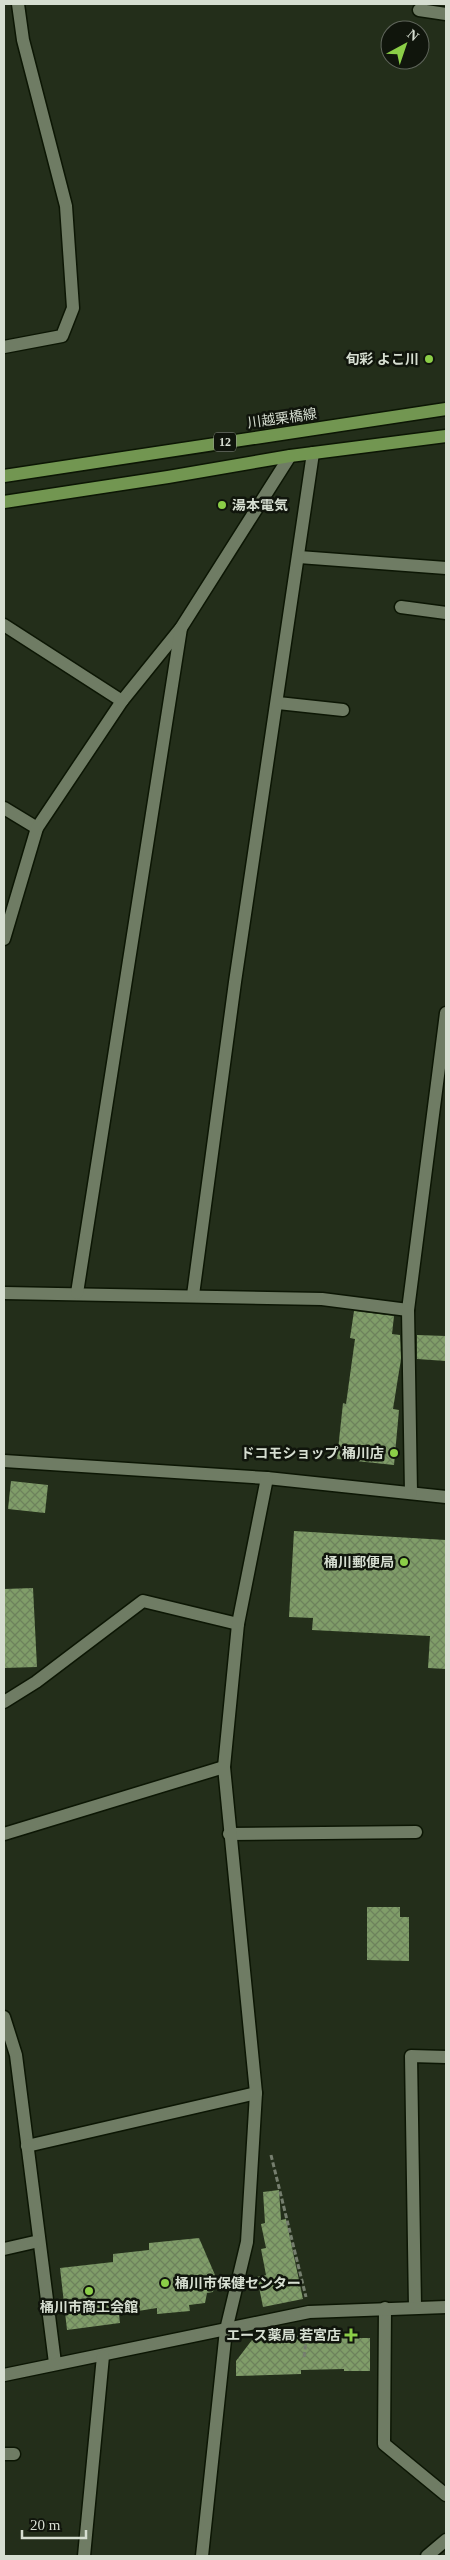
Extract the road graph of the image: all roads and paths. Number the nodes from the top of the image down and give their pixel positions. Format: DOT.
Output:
graph roads {
  1 [pos="18,4"];
  2 [pos="419,10"];
  3 [pos="446,14"];
  4 [pos="4,347"];
  5 [pos="446,409"];
  6 [pos="446,436"];
  7 [pos="313,453"];
  8 [pos="290,456"];
  9 [pos="4,476"];
  10 [pos="4,502"];
  11 [pos="299,557"];
  12 [pos="446,568"];
  13 [pos="400,607"];
  14 [pos="446,613"];
  15 [pos="4,625"];
  16 [pos="181,628"];
  17 [pos="122,701"];
  18 [pos="278,702"];
  19 [pos="343,710"];
  20 [pos="4,808"];
  21 [pos="37,828"];
  22 [pos="4,939"];
  23 [pos="446,1013"];
  24 [pos="4,1293"];
  25 [pos="78,1293"];
  26 [pos="193,1295"];
  27 [pos="408,1310"];
  28 [pos="4,1461"];
  29 [pos="267,1478"];
  30 [pos="411,1493"];
  31 [pos="446,1497"];
  32 [pos="238,1624"];
  33 [pos="4,1702"];
  34 [pos="224,1767"];
  35 [pos="416,1832"];
  36 [pos="4,1834"];
  37 [pos="229,1834"];
  38 [pos="4,2017"];
  39 [pos="446,2057"];
  40 [pos="256,2093"];
  41 [pos="27,2146"];
  42 [pos="270,2153"];
  43 [pos="39,2241"];
  44 [pos="4,2249"];
  45 [pos="415,2307"];
  46 [pos="446,2307"];
  47 [pos="385,2308"];
  48 [pos="309,2312"];
  49 [pos="226,2330"];
  50 [pos="103,2356"];
  51 [pos="304,2357"];
  52 [pos="55,2363"];
  53 [pos="4,2375"];
  54 [pos="446,2495"];
  55 [pos="446,2540"];
  56 [pos="84,2556"];
  57 [pos="202,2556"];
  58 [pos="427,2556"];
  1 -- 4 [label="street"];
  2 -- 3 [label="street"];
  5 -- 9 [label="main road, 川越栗橋線 / 12"];
  6 -- 7 [label="main road, 12"];
  7 -- 8 [label="main road, 12"];
  7 -- 11 [label="street"];
  8 -- 10 [label="main road, 12"];
  8 -- 16 [label="street"];
  11 -- 12 [label="street"];
  11 -- 18 [label="street"];
  13 -- 14 [label="street"];
  15 -- 17 [label="street"];
  16 -- 17 [label="street"];
  16 -- 25 [label="street"];
  17 -- 21 [label="street"];
  18 -- 19 [label="street"];
  18 -- 26 [label="street"];
  20 -- 21 [label="street"];
  21 -- 22 [label="street"];
  23 -- 27 [label="street"];
  24 -- 25 [label="street"];
  25 -- 26 [label="street"];
  26 -- 27 [label="street"];
  27 -- 30 [label="street"];
  28 -- 29 [label="street"];
  29 -- 30 [label="street"];
  29 -- 32 [label="street"];
  30 -- 31 [label="street"];
  32 -- 33 [label="street"];
  32 -- 34 [label="street"];
  34 -- 36 [label="street"];
  34 -- 37 [label="street"];
  35 -- 37 [label="street"];
  37 -- 40 [label="street"];
  38 -- 41 [label="street"];
  39 -- 45 [label="street"];
  40 -- 41 [label="street"];
  40 -- 49 [label="street"];
  41 -- 43 [label="street"];
  42 -- 48 [label="path"];
  43 -- 44 [label="street"];
  43 -- 52 [label="street"];
  45 -- 46 [label="street"];
  45 -- 47 [label="street"];
  47 -- 48 [label="street"];
  47 -- 54 [label="street"];
  48 -- 49 [label="street"];
  48 -- 51 [label="path"];
  49 -- 50 [label="street"];
  49 -- 57 [label="street"];
  50 -- 52 [label="street"];
  50 -- 56 [label="street"];
  52 -- 53 [label="street"];
  55 -- 58 [label="street"];
}
